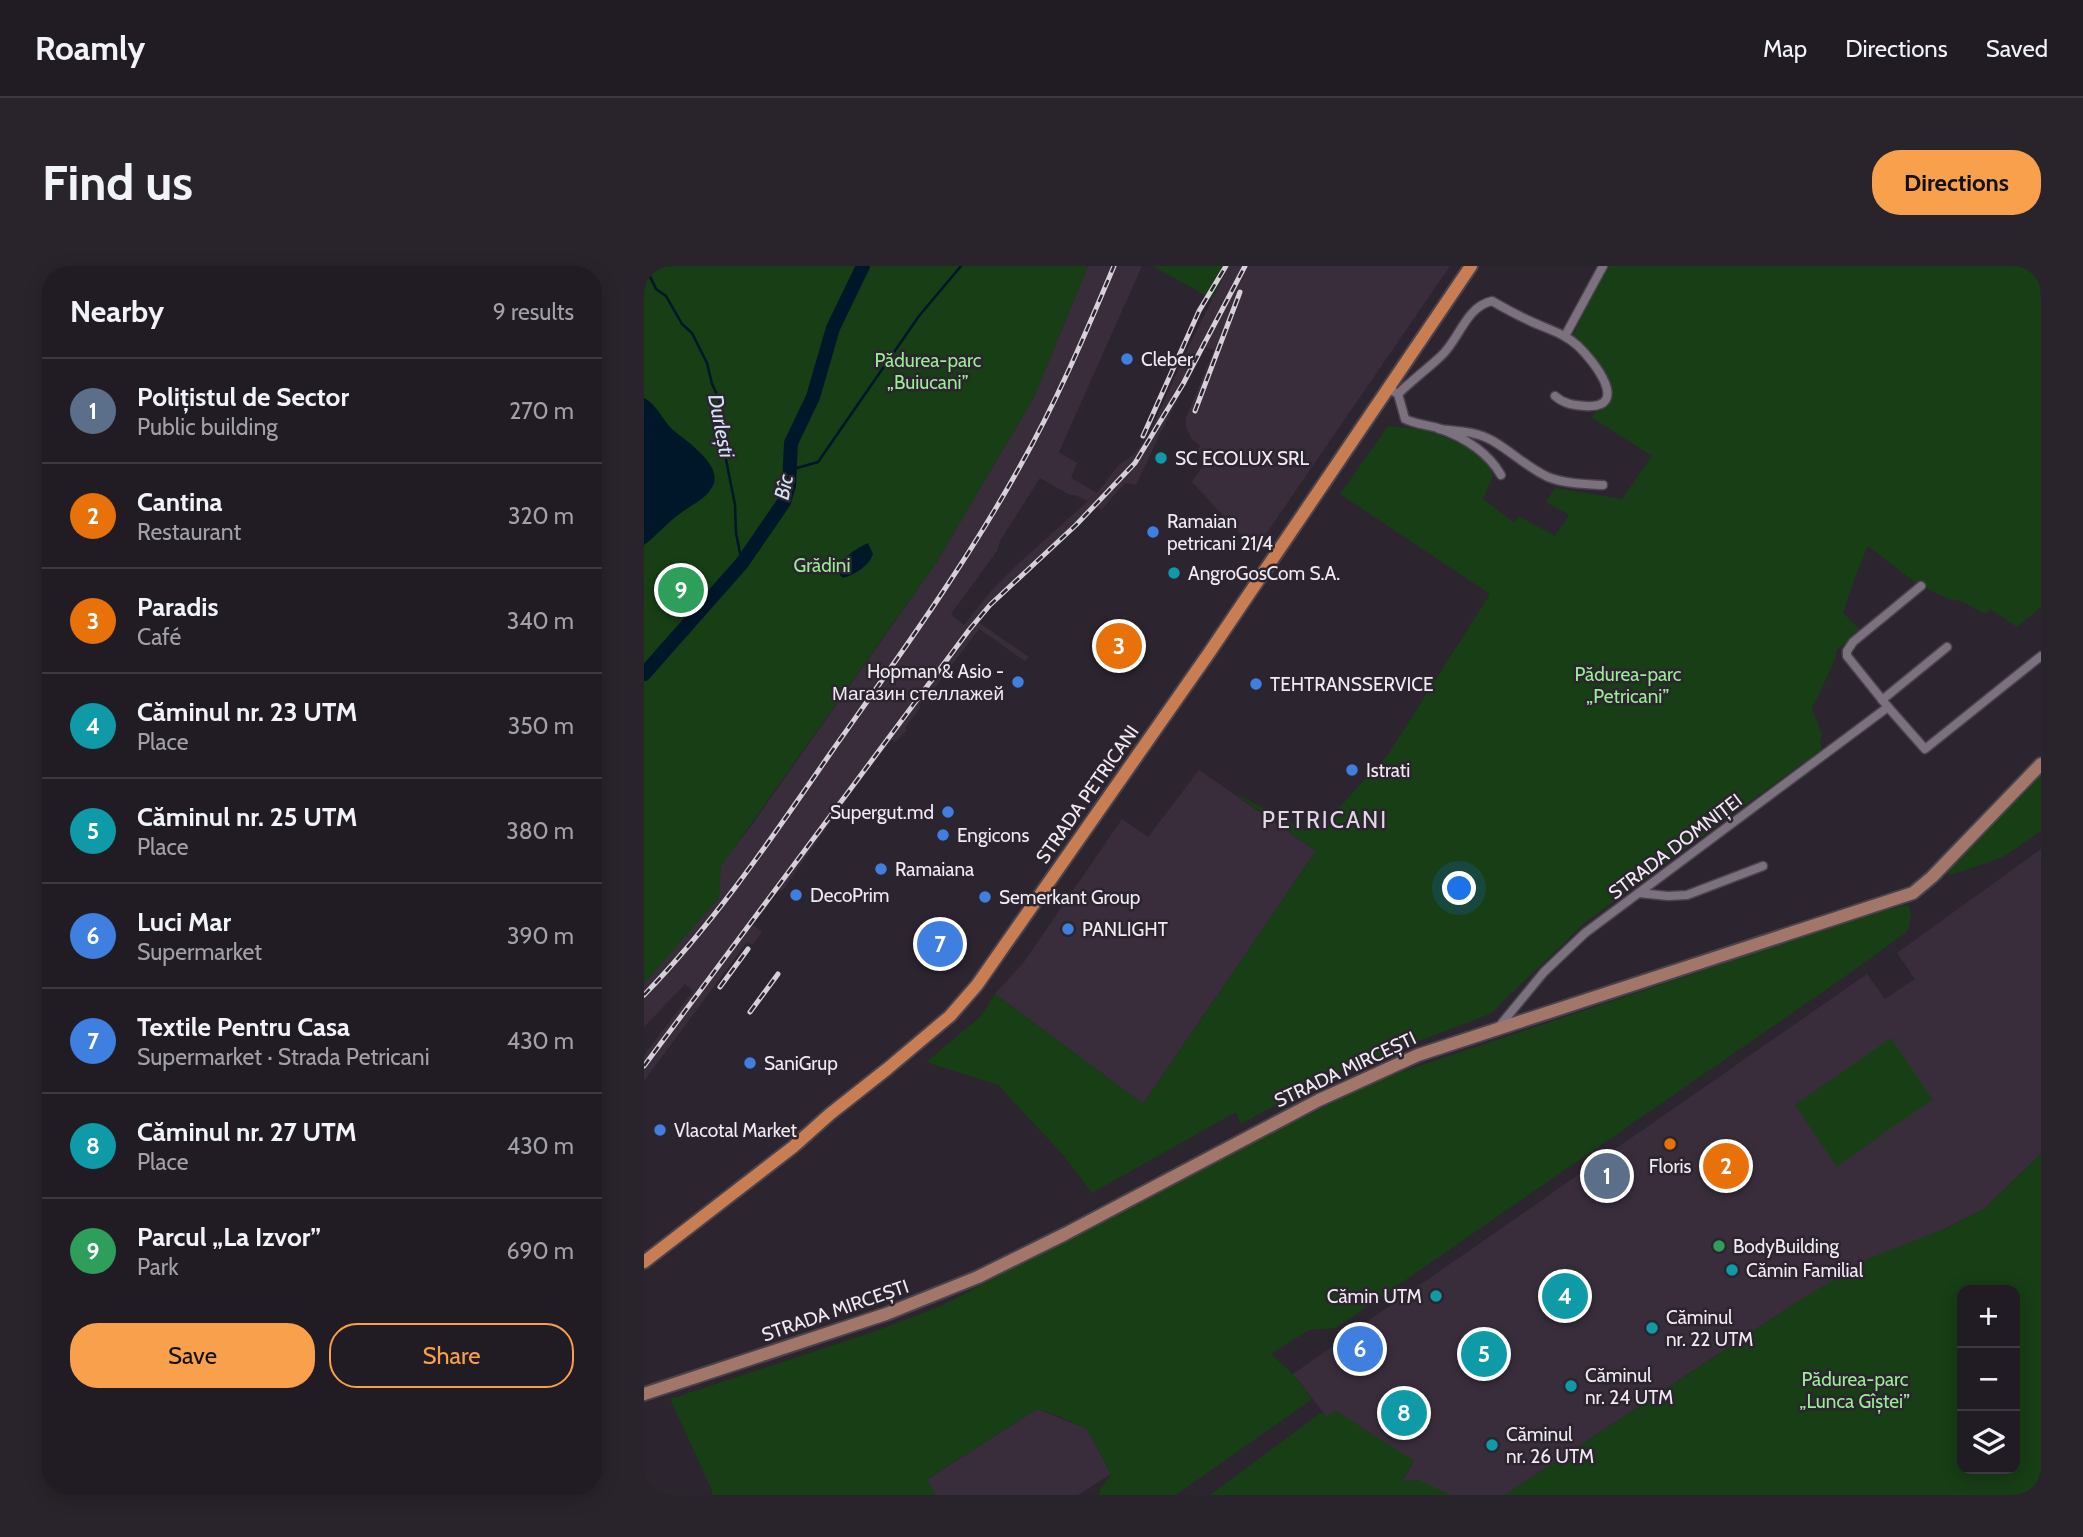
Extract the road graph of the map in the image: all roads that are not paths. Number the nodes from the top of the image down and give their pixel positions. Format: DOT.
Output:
graph roads {
  1 [pos="1471,266"];
  2 [pos="1603,266"];
  3 [pos="1565,336"];
  4 [pos="1392,391"];
  5 [pos="1555,396"];
  6 [pos="1439,429"];
  7 [pos="1501,475"];
  8 [pos="1603,485"];
  9 [pos="1921,586"];
  10 [pos="1947,647"];
  11 [pos="2041,656"];
  12 [pos="1885,703"];
  13 [pos="2041,764"];
  14 [pos="1763,866"];
  15 [pos="1639,893"];
  16 [pos="1497,1029"];
  17 [pos="644,1262"];
  18 [pos="644,1394"];
  1 -- 4 [label="main road, STRADA PETRICANI"];
  2 -- 3 [label="street"];
  3 -- 4 [label="street"];
  3 -- 5 [label="street"];
  4 -- 6 [label="street"];
  4 -- 17 [label="main road, STRADA PETRICANI"];
  6 -- 7 [label="street"];
  6 -- 8 [label="street"];
  9 -- 12 [label="street"];
  10 -- 12 [label="street, STRADA DOMNIȚEI"];
  11 -- 12 [label="street"];
  12 -- 15 [label="street, STRADA DOMNIȚEI"];
  13 -- 16 [label="main road, STRADA MIRCEȘTI"];
  14 -- 15 [label="street"];
  15 -- 16 [label="street, STRADA DOMNIȚEI"];
  16 -- 18 [label="main road, STRADA MIRCEȘTI"];
}
